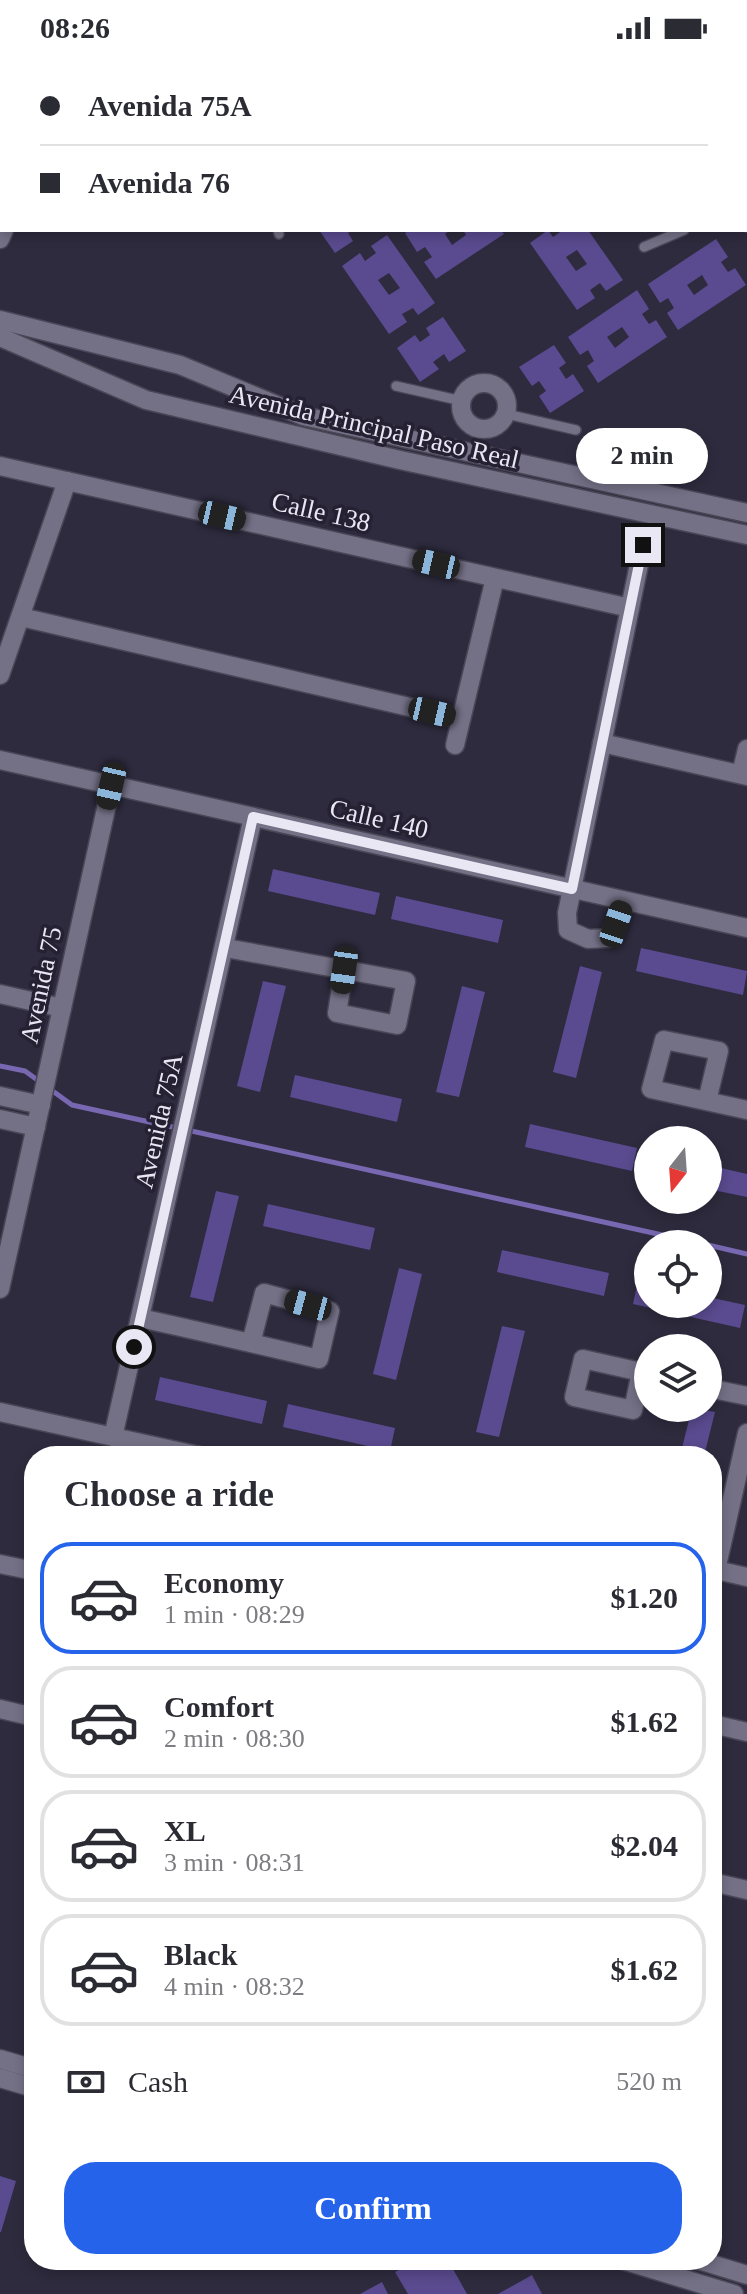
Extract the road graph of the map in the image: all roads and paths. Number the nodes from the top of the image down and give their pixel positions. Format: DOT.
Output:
graph roads {
  1 [pos="679,232"];
  2 [pos="644,247"];
  3 [pos="0,320"];
  4 [pos="0,337"];
  5 [pos="233,386"];
  6 [pos="396,386"];
  7 [pos="462,401"];
  8 [pos="506,414"];
  9 [pos="222,419"];
  10 [pos="479,428"];
  11 [pos="576,430"];
  12 [pos="466,452"];
  13 [pos="0,466"];
  14 [pos="461,473"];
  15 [pos="67,481"];
  16 [pos="747,513"];
  17 [pos="747,535"];
  18 [pos="643,545"];
  19 [pos="495,578"];
  20 [pos="630,608"];
  21 [pos="21,617"];
  22 [pos="0,675"];
  23 [pos="461,719"];
  24 [pos="602,743"];
  25 [pos="455,745"];
  26 [pos="747,749"];
  27 [pos="0,760"];
  28 [pos="744,775"];
  29 [pos="111,786"];
  30 [pos="253,817"];
  31 [pos="572,889"];
  32 [pos="624,901"];
  33 [pos="747,928"];
  34 [pos="226,948"];
  35 [pos="344,970"];
  36 [pos="0,994"];
  37 [pos="62,1008"];
  38 [pos="44,1093"];
  39 [pos="0,1096"];
  40 [pos="707,1101"];
  41 [pos="747,1110"];
  42 [pos="0,1119"];
  43 [pos="36,1127"];
  44 [pos="3,1263"];
  45 [pos="0,1289"];
  46 [pos="140,1318"];
  47 [pos="251,1343"];
  48 [pos="722,1391"];
  49 [pos="747,1396"];
  50 [pos="0,1412"];
  51 [pos="747,1433"];
  52 [pos="113,1437"];
  53 [pos="154,1446"];
  54 [pos="722,1537"];
  55 [pos="0,1564"];
  56 [pos="24,1569"];
  57 [pos="722,1572"];
  58 [pos="747,1577"];
  59 [pos="0,1709"];
  60 [pos="24,1715"];
  61 [pos="722,1726"];
  62 [pos="747,1732"];
  63 [pos="722,1884"];
  64 [pos="747,1890"];
  65 [pos="0,2059"];
  66 [pos="24,2066"];
  67 [pos="0,2078"];
  68 [pos="24,2085"];
  69 [pos="722,2267"];
  70 [pos="655,2270"];
  71 [pos="747,2275"];
  72 [pos="734,2294"];
  1 -- 2 [label="lane"];
  3 -- 5 [label="street, Avenida Principal Paso Real"];
  4 -- 9 [label="street, Avenida Principal Paso Real"];
  5 -- 9 [label="street"];
  5 -- 12 [label="street, Avenida Principal Paso Real"];
  6 -- 7 [label="lane"];
  7 -- 8 [label="street"];
  7 -- 10 [label="street"];
  8 -- 10 [label="street"];
  8 -- 11 [label="lane"];
  9 -- 14 [label="street, Avenida Principal Paso Real"];
  10 -- 12 [label="street"];
  12 -- 14 [label="street"];
  12 -- 16 [label="street, Avenida Principal Paso Real"];
  13 -- 15 [label="street, Calle 138"];
  14 -- 17 [label="street, Avenida Principal Paso Real"];
  15 -- 19 [label="street, Calle 138"];
  15 -- 21 [label="street"];
  18 -- 20 [label="street"];
  19 -- 20 [label="street, Calle 138"];
  19 -- 23 [label="street"];
  20 -- 24 [label="street"];
  21 -- 22 [label="street"];
  21 -- 23 [label="street"];
  23 -- 25 [label="street"];
  24 -- 28 [label="street"];
  24 -- 31 [label="street"];
  26 -- 28 [label="street"];
  27 -- 29 [label="street, Calle 140"];
  29 -- 30 [label="street, Calle 140"];
  29 -- 37 [label="street, Avenida 75"];
  30 -- 31 [label="street, Calle 140"];
  30 -- 34 [label="street, Avenida 75A"];
  31 -- 32 [label="street, Calle 140"];
  31 -- 32 [label="street"];
  32 -- 33 [label="street, Calle 140"];
  34 -- 35 [label="street"];
  34 -- 46 [label="street, Avenida 75A"];
  36 -- 37 [label="street"];
  37 -- 38 [label="street, Avenida 75"];
  38 -- 39 [label="street"];
  38 -- 43 [label="street, Avenida 75"];
  40 -- 41 [label="street"];
  42 -- 43 [label="street"];
  43 -- 44 [label="street, Avenida 75"];
  44 -- 45 [label="street, Avenida 75"];
  46 -- 47 [label="street"];
  46 -- 52 [label="street, Avenida 75A"];
  47 -- 47 [label="street"];
  48 -- 49 [label="street"];
  50 -- 52 [label="street"];
  51 -- 54 [label="street"];
  52 -- 53 [label="street"];
  55 -- 56 [label="street"];
  57 -- 58 [label="street"];
  59 -- 60 [label="street"];
  61 -- 62 [label="street"];
  63 -- 64 [label="street"];
  65 -- 66 [label="street"];
  67 -- 68 [label="street"];
  69 -- 71 [label="street"];
  70 -- 72 [label="street"];
}
